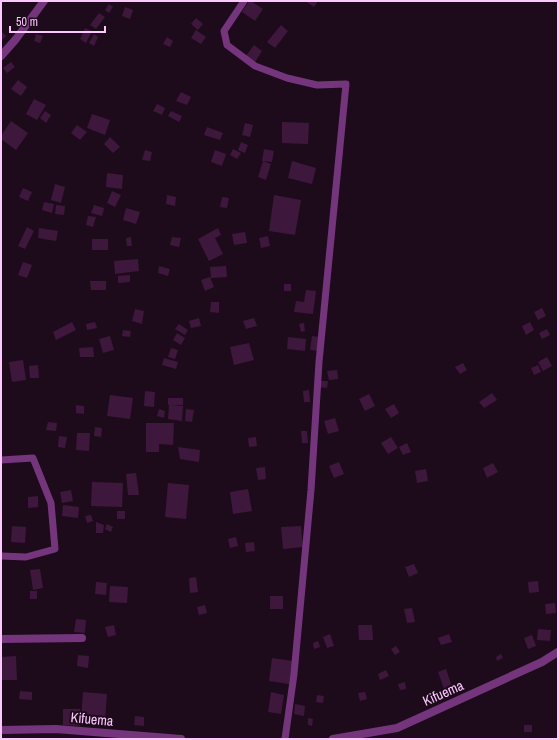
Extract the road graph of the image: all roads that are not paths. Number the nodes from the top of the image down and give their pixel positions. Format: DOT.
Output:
graph roads {
  1 [pos="44,1"];
  2 [pos="244,1"];
  3 [pos="1,56"];
  4 [pos="1,460"];
  5 [pos="1,556"];
  6 [pos="82,638"];
  7 [pos="1,639"];
  8 [pos="558,652"];
  9 [pos="1,730"];
  10 [pos="181,739"];
  11 [pos="285,739"];
  12 [pos="333,739"];
  1 -- 3 [label="street"];
  2 -- 11 [label="lane"];
  4 -- 5 [label="lane"];
  6 -- 7 [label="street"];
  8 -- 12 [label="street, Kifuema"];
  9 -- 10 [label="street, Kifuema"];
}
